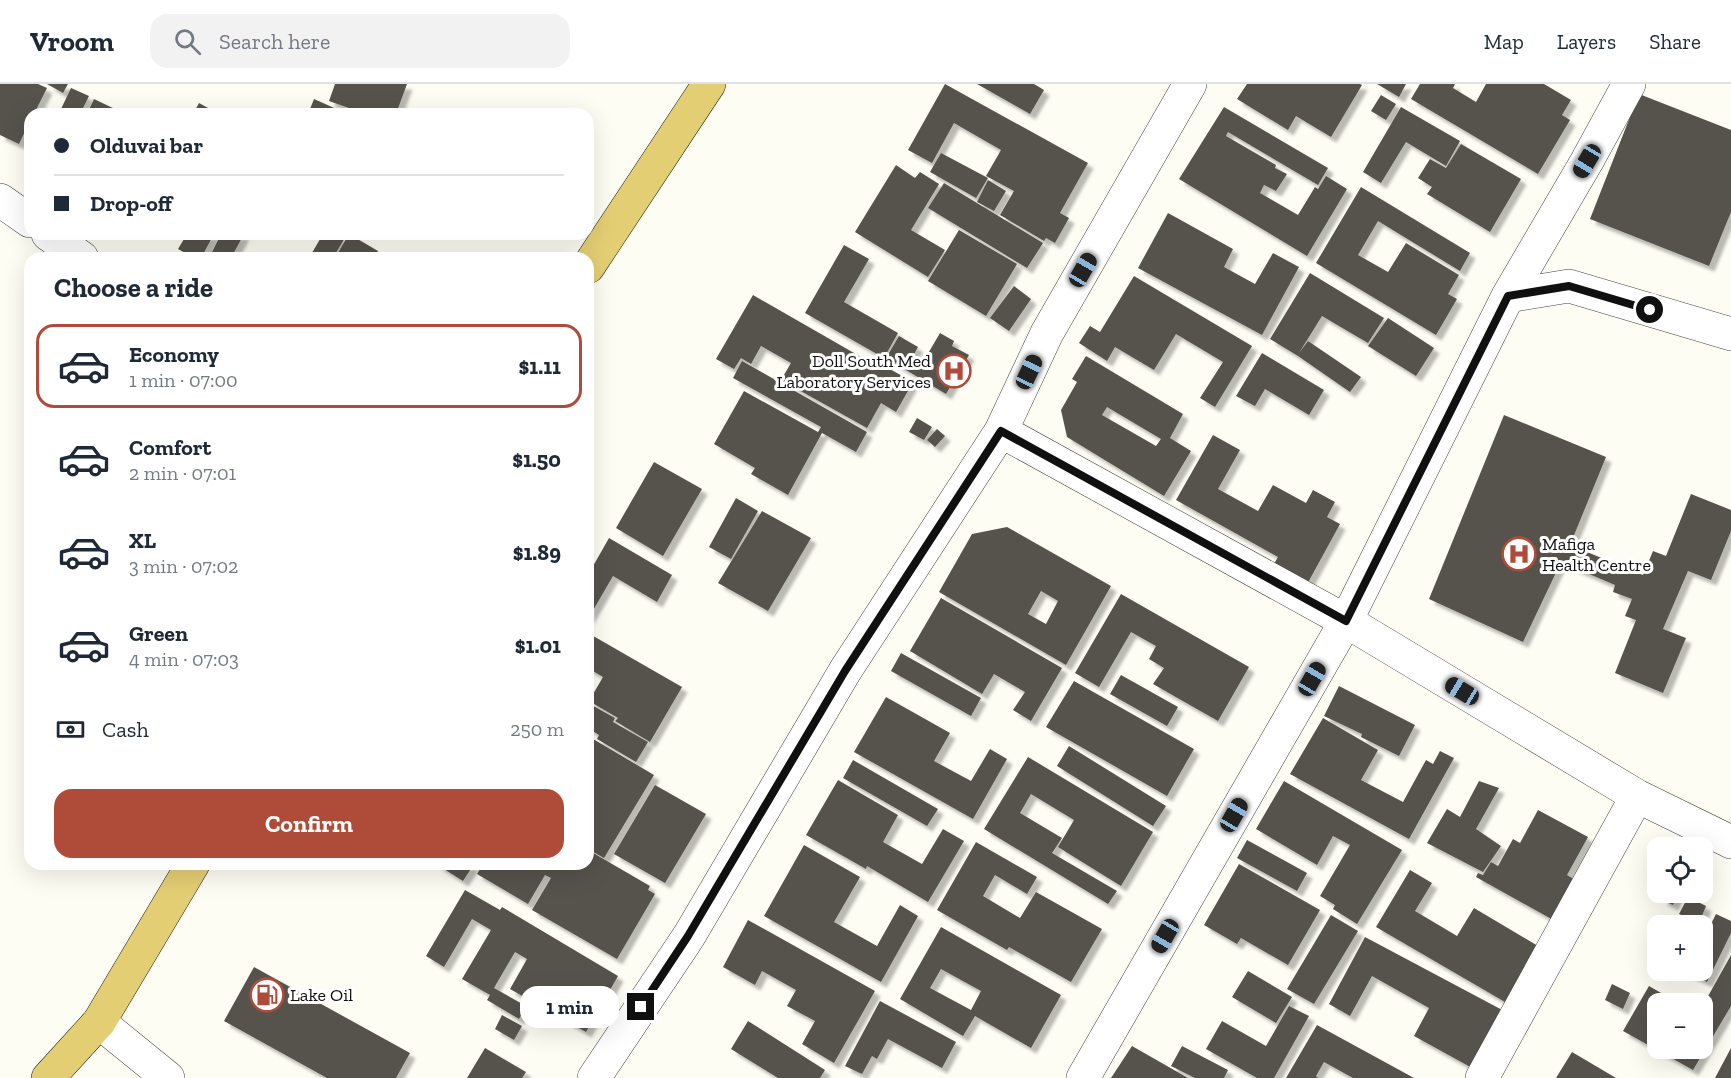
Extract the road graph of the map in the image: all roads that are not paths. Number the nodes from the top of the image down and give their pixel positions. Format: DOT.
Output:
graph roads {
  1 [pos="709,84"];
  2 [pos="1190,84"];
  3 [pos="1629,84"];
  4 [pos="0,200"];
  5 [pos="24,217"];
  6 [pos="56,240"];
  7 [pos="74,252"];
  8 [pos="594,258"];
  9 [pos="1508,296"];
  10 [pos="1731,334"];
  11 [pos="1001,431"];
  12 [pos="1346,621"];
  13 [pos="1636,796"];
  14 [pos="1731,842"];
  15 [pos="189,870"];
  16 [pos="99,1022"];
  17 [pos="48,1078"];
  18 [pos="168,1078"];
  19 [pos="594,1078"];
  20 [pos="1083,1078"];
  21 [pos="1482,1078"];
  1 -- 8 [label="highway"];
  2 -- 11 [label="street"];
  3 -- 9 [label="street"];
  4 -- 5 [label="street"];
  6 -- 7 [label="street"];
  9 -- 10 [label="street"];
  9 -- 12 [label="street"];
  11 -- 12 [label="street"];
  11 -- 19 [label="street"];
  12 -- 13 [label="street"];
  12 -- 20 [label="street"];
  13 -- 14 [label="street"];
  13 -- 21 [label="street"];
  15 -- 16 [label="highway"];
  16 -- 17 [label="highway"];
  16 -- 18 [label="street"];
}
